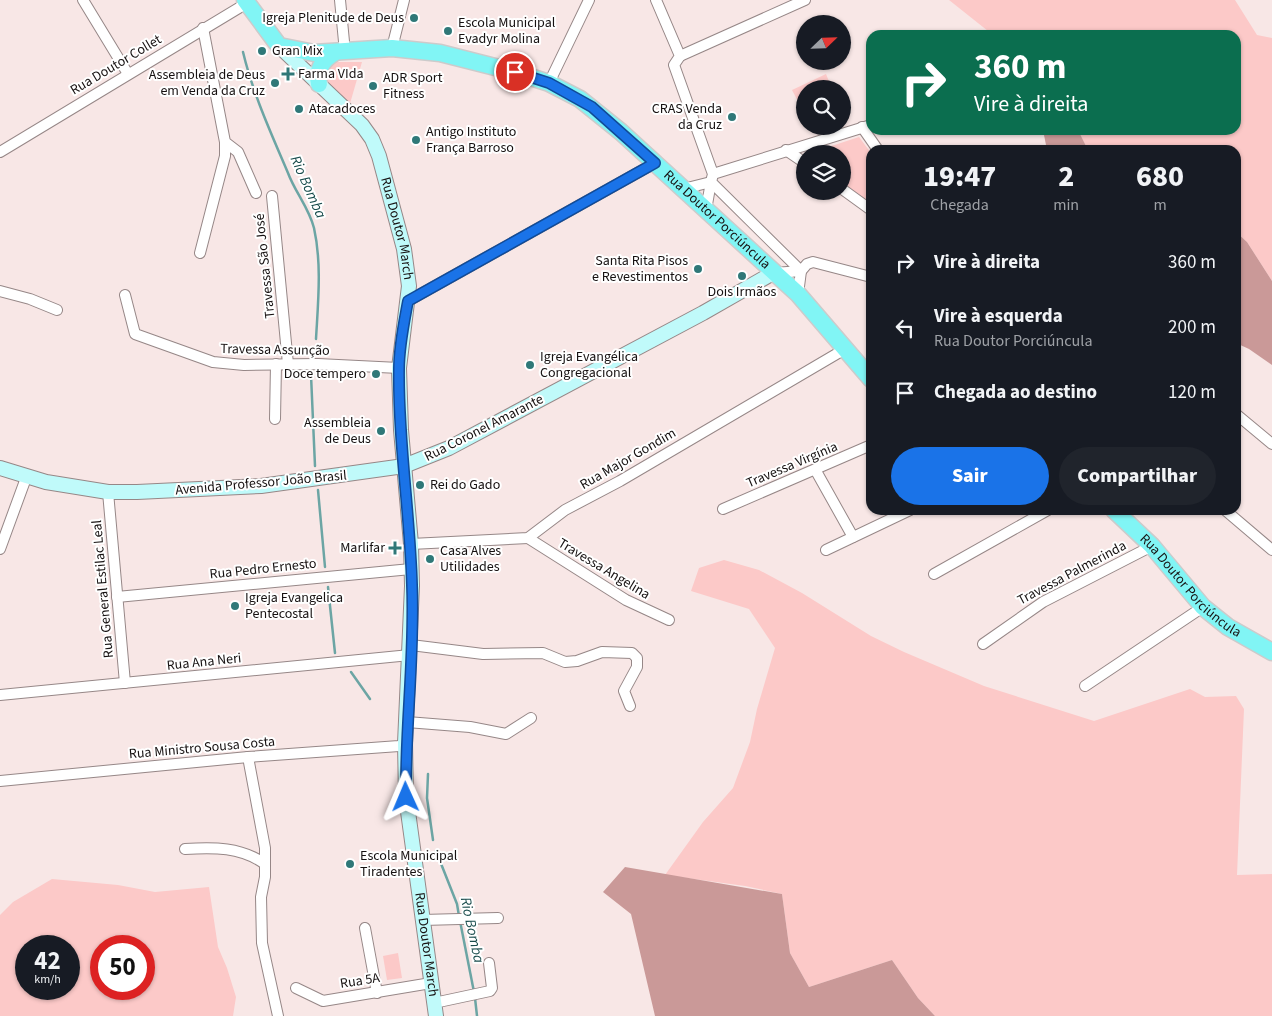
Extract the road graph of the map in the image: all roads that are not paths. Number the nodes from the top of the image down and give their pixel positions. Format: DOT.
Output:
graph roads {
  1 [pos="83,0"];
  2 [pos="340,0"];
  3 [pos="404,0"];
  4 [pos="589,0"];
  5 [pos="656,0"];
  6 [pos="805,0"];
  7 [pos="251,4"];
  8 [pos="203,28"];
  9 [pos="279,46"];
  10 [pos="392,48"];
  11 [pos="339,53"];
  12 [pos="680,56"];
  13 [pos="128,74"];
  14 [pos="549,83"];
  15 [pos="319,84"];
  16 [pos="866,126"];
  17 [pos="224,142"];
  18 [pos="786,150"];
  19 [pos="0,152"];
  20 [pos="796,157"];
  21 [pos="655,163"];
  22 [pos="712,178"];
  23 [pos="683,189"];
  24 [pos="256,192"];
  25 [pos="272,196"];
  26 [pos="851,196"];
  27 [pos="866,206"];
  28 [pos="706,210"];
  29 [pos="200,253"];
  30 [pos="801,271"];
  31 [pos="774,273"];
  32 [pos="866,276"];
  33 [pos="0,291"];
  34 [pos="798,294"];
  35 [pos="125,295"];
  36 [pos="408,301"];
  37 [pos="57,310"];
  38 [pos="845,348"];
  39 [pos="276,364"];
  40 [pos="288,364"];
  41 [pos="399,368"];
  42 [pos="866,373"];
  43 [pos="1241,418"];
  44 [pos="275,419"];
  45 [pos="1272,444"];
  46 [pos="866,447"];
  47 [pos="404,466"];
  48 [pos="0,468"];
  49 [pos="816,471"];
  50 [pos="26,478"];
  51 [pos="108,492"];
  52 [pos="723,509"];
  53 [pos="899,515"];
  54 [pos="1039,515"];
  55 [pos="1119,515"];
  56 [pos="1231,515"];
  57 [pos="853,537"];
  58 [pos="528,538"];
  59 [pos="411,544"];
  60 [pos="1152,546"];
  61 [pos="0,549"];
  62 [pos="826,550"];
  63 [pos="1272,550"];
  64 [pos="411,569"];
  65 [pos="934,574"];
  66 [pos="117,597"];
  67 [pos="1203,607"];
  68 [pos="669,620"];
  69 [pos="983,644"];
  70 [pos="411,650"];
  71 [pos="1272,652"];
  72 [pos="124,683"];
  73 [pos="1085,686"];
  74 [pos="0,695"];
  75 [pos="630,706"];
  76 [pos="531,718"];
  77 [pos="407,722"];
  78 [pos="405,743"];
  79 [pos="248,757"];
  80 [pos="0,781"];
  81 [pos="185,849"];
  82 [pos="265,864"];
  83 [pos="498,918"];
  84 [pos="422,920"];
  85 [pos="365,928"];
  86 [pos="489,964"];
  87 [pos="431,983"];
  88 [pos="296,988"];
  89 [pos="377,993"];
  90 [pos="435,1009"];
  91 [pos="278,1016"];
  1 -- 13 [label="street"];
  2 -- 11 [label="street"];
  3 -- 10 [label="street"];
  4 -- 14 [label="street"];
  5 -- 12 [label="street"];
  6 -- 12 [label="street"];
  7 -- 8 [label="street, Rua Doutor Collet"];
  7 -- 9 [label="main road, Rua Doutor March"];
  8 -- 13 [label="street, Rua Doutor Collet"];
  8 -- 17 [label="street"];
  9 -- 11 [label="main road, Rua Doutor Porciúncula"];
  9 -- 15 [label="main road, Rua Doutor March"];
  10 -- 11 [label="main road, Rua Doutor Porciúncula"];
  10 -- 14 [label="main road, Rua Doutor Porciúncula"];
  11 -- 15 [label="main road"];
  12 -- 22 [label="street"];
  13 -- 19 [label="street, Rua Doutor Collet"];
  14 -- 21 [label="main road, Rua Doutor Porciúncula"];
  15 -- 36 [label="main road, Rua Doutor March"];
  16 -- 18 [label="street"];
  17 -- 24 [label="street"];
  17 -- 29 [label="street"];
  18 -- 20 [label="street"];
  18 -- 22 [label="street"];
  21 -- 23 [label="main road, Rua Doutor Porciúncula"];
  21 -- 36 [label="street"];
  22 -- 23 [label="street"];
  22 -- 28 [label="street"];
  22 -- 30 [label="street"];
  23 -- 28 [label="main road, Rua Doutor Porciúncula"];
  25 -- 40 [label="street, Travessa São José"];
  26 -- 27 [label="street"];
  28 -- 31 [label="main road, Rua Doutor Porciúncula"];
  30 -- 31 [label="street"];
  30 -- 32 [label="street"];
  30 -- 34 [label="street"];
  31 -- 34 [label="main road, Rua Doutor Porciúncula"];
  31 -- 47 [label="main road, Rua Coronel Amarante"];
  33 -- 37 [label="street"];
  34 -- 38 [label="main road, Rua Doutor Porciúncula"];
  35 -- 39 [label="street, Travessa Assunção"];
  36 -- 41 [label="main road, Rua Doutor March"];
  38 -- 42 [label="main road, Rua Doutor Porciúncula"];
  38 -- 58 [label="street, Rua Major Gondim"];
  39 -- 40 [label="street, Travessa Assunção"];
  39 -- 44 [label="street"];
  40 -- 41 [label="street, Travessa Assunção"];
  41 -- 47 [label="main road, Rua Doutor March"];
  43 -- 45 [label="street"];
  46 -- 49 [label="street, Travessa Virgínia"];
  47 -- 51 [label="main road, Avenida Professor João Brasil"];
  47 -- 59 [label="main road, Rua Doutor March"];
  48 -- 50 [label="main road, Avenida Professor João Brasil"];
  49 -- 52 [label="street, Travessa Virgínia"];
  49 -- 57 [label="street"];
  50 -- 51 [label="main road, Avenida Professor João Brasil"];
  50 -- 61 [label="street"];
  51 -- 66 [label="street, Rua General Estilac Leal"];
  53 -- 57 [label="street"];
  54 -- 65 [label="street"];
  55 -- 60 [label="main road, Rua Doutor Porciúncula"];
  56 -- 63 [label="street"];
  57 -- 62 [label="street"];
  58 -- 59 [label="street"];
  58 -- 68 [label="street, Travessa Angelina"];
  59 -- 64 [label="main road, Rua Doutor March"];
  60 -- 67 [label="main road, Rua Doutor Porciúncula"];
  60 -- 69 [label="street, Travessa Palmerinda"];
  64 -- 66 [label="street, Rua Pedro Ernesto"];
  64 -- 70 [label="main road, Rua Doutor March"];
  66 -- 72 [label="street, Rua General Estilac Leal"];
  67 -- 71 [label="main road, Rua Doutor Porciúncula"];
  67 -- 73 [label="street"];
  70 -- 72 [label="street, Rua Ana Neri"];
  70 -- 75 [label="street, Rua Ana Neri"];
  70 -- 77 [label="main road, Rua Doutor March"];
  72 -- 74 [label="street, Rua Ana Neri"];
  76 -- 77 [label="street"];
  77 -- 78 [label="main road, Rua Doutor March"];
  78 -- 79 [label="street, Rua Ministro Sousa Costa"];
  78 -- 84 [label="main road, Rua Doutor March"];
  79 -- 80 [label="street, Rua Ministro Sousa Costa"];
  79 -- 82 [label="street"];
  81 -- 82 [label="street"];
  82 -- 91 [label="street"];
  83 -- 84 [label="street"];
  84 -- 87 [label="main road, Rua Doutor March"];
  85 -- 89 [label="street"];
  86 -- 90 [label="street"];
  87 -- 89 [label="street, Rua 5A"];
  87 -- 90 [label="main road, Rua Doutor March"];
  88 -- 89 [label="street, Rua 5A"];
}
